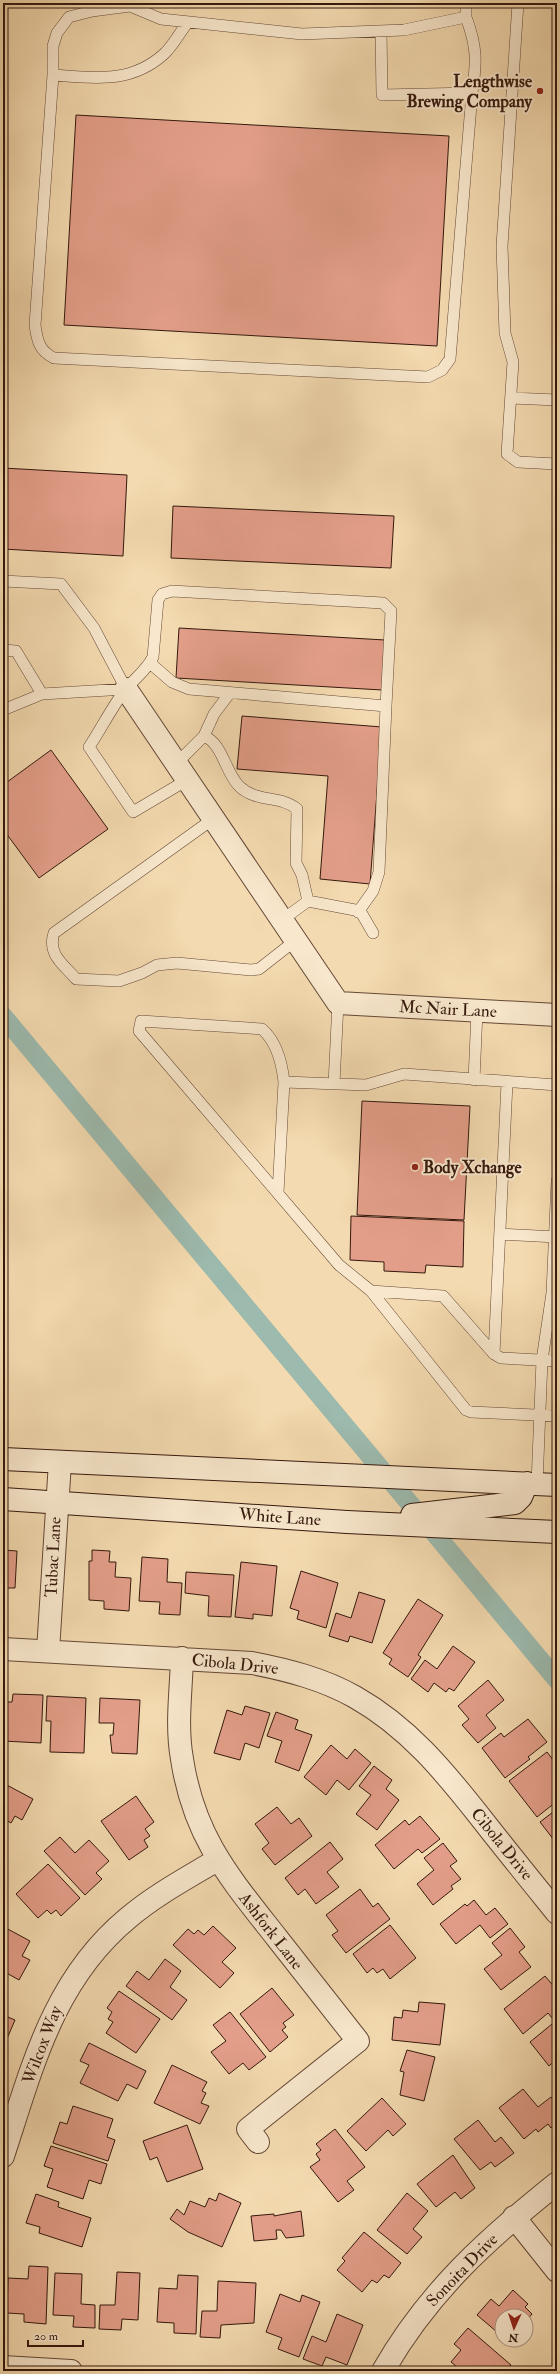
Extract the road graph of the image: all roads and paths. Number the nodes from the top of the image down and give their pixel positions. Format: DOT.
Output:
graph roads {
  1 [pos="466,3"];
  2 [pos="518,3"];
  3 [pos="130,5"];
  4 [pos="466,17"];
  5 [pos="188,22"];
  6 [pos="381,31"];
  7 [pos="53,75"];
  8 [pos="472,93"];
  9 [pos="511,398"];
  10 [pos="557,400"];
  11 [pos="557,464"];
  12 [pos="3,581"];
  13 [pos="3,650"];
  14 [pos="150,663"];
  15 [pos="126,689"];
  16 [pos="42,694"];
  17 [pos="229,694"];
  18 [pos="386,706"];
  19 [pos="3,710"];
  20 [pos="204,736"];
  21 [pos="182,772"];
  22 [pos="213,819"];
  23 [pos="308,901"];
  24 [pos="358,912"];
  25 [pos="282,920"];
  26 [pos="373,933"];
  27 [pos="296,940"];
  28 [pos="338,1003"];
  29 [pos="477,1011"];
  30 [pos="557,1015"];
  31 [pos="474,1080"];
  32 [pos="284,1082"];
  33 [pos="507,1083"];
  34 [pos="334,1084"];
  35 [pos="557,1085"];
  36 [pos="557,1181"];
  37 [pos="278,1193"];
  38 [pos="500,1234"];
  39 [pos="556,1238"];
  40 [pos="372,1291"];
  41 [pos="494,1354"];
  42 [pos="542,1360"];
  43 [pos="557,1361"];
  44 [pos="540,1415"];
  45 [pos="557,1416"];
  46 [pos="3,1459"];
  47 [pos="60,1462"];
  48 [pos="540,1484"];
  49 [pos="3,1499"];
  50 [pos="57,1502"];
  51 [pos="347,1522"];
  52 [pos="557,1532"];
  53 [pos="3,1649"];
  54 [pos="48,1651"];
  55 [pos="182,1658"];
  56 [pos="217,1860"];
  57 [pos="557,1913"];
  58 [pos="11,2106"];
  59 [pos="258,2142"];
  60 [pos="3,2156"];
  61 [pos="557,2183"];
  62 [pos="514,2217"];
  63 [pos="557,2271"];
  64 [pos="3,2367"];
  65 [pos="71,2371"];
  66 [pos="383,2371"];
  1 -- 4 [label="lane"];
  2 -- 9 [label="lane"];
  3 -- 5 [label="lane"];
  3 -- 7 [label="lane"];
  4 -- 6 [label="lane"];
  4 -- 8 [label="lane"];
  5 -- 6 [label="lane"];
  5 -- 7 [label="lane"];
  6 -- 8 [label="lane"];
  7 -- 8 [label="lane"];
  9 -- 10 [label="lane"];
  9 -- 11 [label="lane"];
  12 -- 15 [label="lane"];
  13 -- 16 [label="lane"];
  14 -- 15 [label="lane"];
  14 -- 17 [label="lane"];
  14 -- 18 [label="lane"];
  15 -- 16 [label="lane"];
  15 -- 21 [label="street"];
  15 -- 21 [label="lane"];
  16 -- 19 [label="lane"];
  17 -- 18 [label="lane"];
  17 -- 20 [label="lane"];
  18 -- 24 [label="lane"];
  20 -- 21 [label="lane"];
  20 -- 23 [label="lane"];
  21 -- 22 [label="street"];
  22 -- 25 [label="street"];
  22 -- 27 [label="lane"];
  23 -- 24 [label="lane"];
  23 -- 25 [label="lane"];
  24 -- 26 [label="lane"];
  25 -- 27 [label="street"];
  27 -- 28 [label="street"];
  28 -- 29 [label="street, Mc Nair Lane"];
  28 -- 34 [label="lane"];
  29 -- 30 [label="street, Mc Nair Lane"];
  29 -- 31 [label="lane"];
  31 -- 33 [label="lane"];
  31 -- 34 [label="lane"];
  32 -- 34 [label="lane"];
  32 -- 37 [label="lane"];
  32 -- 37 [label="lane"];
  33 -- 35 [label="lane"];
  33 -- 38 [label="lane"];
  36 -- 39 [label="lane"];
  37 -- 40 [label="lane"];
  38 -- 39 [label="lane"];
  38 -- 41 [label="lane"];
  39 -- 42 [label="lane"];
  40 -- 41 [label="lane"];
  40 -- 44 [label="lane"];
  41 -- 42 [label="lane"];
  42 -- 43 [label="lane"];
  42 -- 44 [label="lane"];
  44 -- 45 [label="lane"];
  44 -- 48 [label="lane"];
  46 -- 47 [label="street"];
  47 -- 48 [label="street"];
  47 -- 50 [label="street, Tubac Lane"];
  48 -- 51 [label="street"];
  49 -- 50 [label="street, White Lane"];
  50 -- 51 [label="street, White Lane"];
  50 -- 54 [label="street, Tubac Lane"];
  51 -- 52 [label="street, White Lane"];
  53 -- 54 [label="street, Cibola Drive"];
  54 -- 55 [label="street, Cibola Drive"];
  55 -- 56 [label="street, Ashfork Lane"];
  55 -- 57 [label="street, Cibola Drive"];
  56 -- 58 [label="street, Wilcox Way"];
  56 -- 59 [label="street, Ashfork Lane"];
  58 -- 60 [label="street, Wilcox Way"];
  61 -- 62 [label="street, Sonoita Drive"];
  62 -- 63 [label="street"];
  62 -- 66 [label="street, Sonoita Drive"];
  64 -- 65 [label="street"];
}
